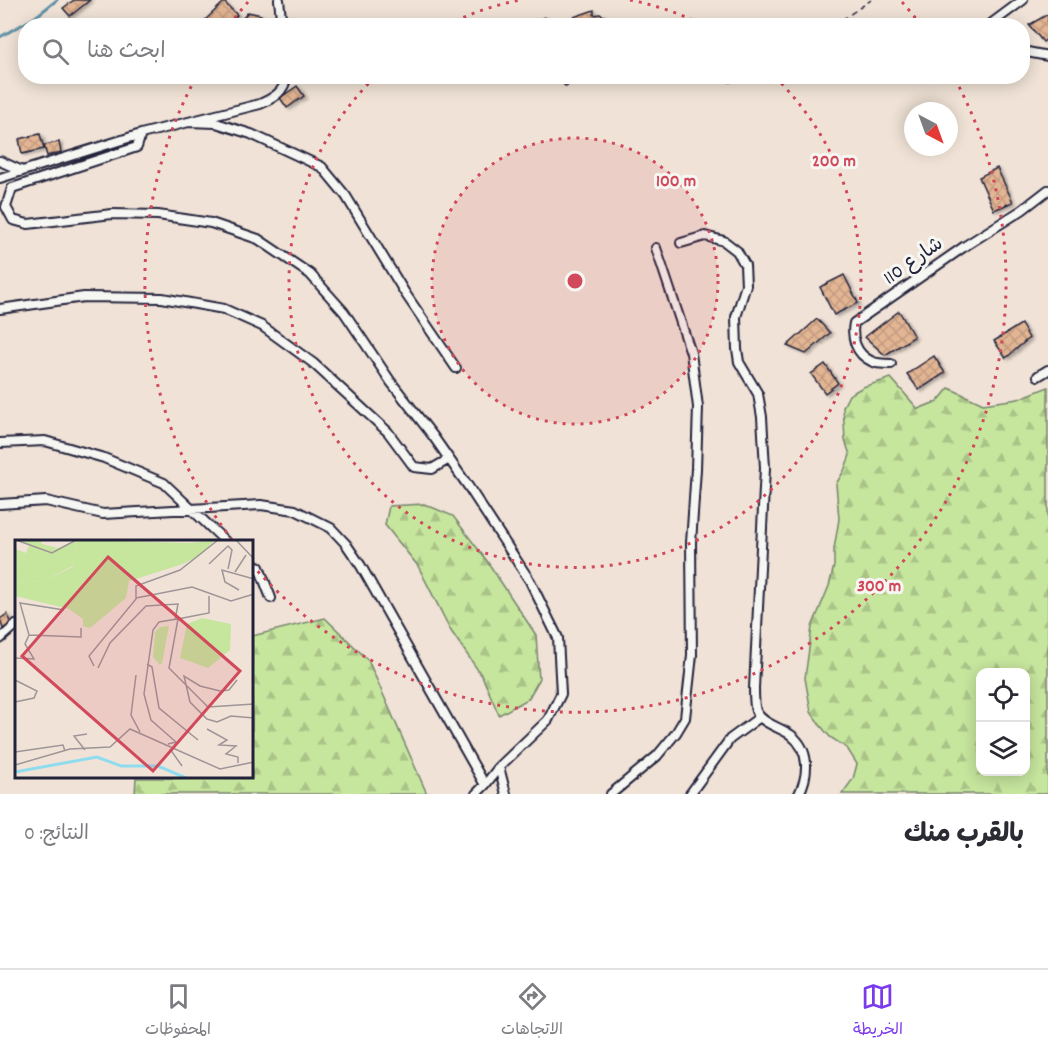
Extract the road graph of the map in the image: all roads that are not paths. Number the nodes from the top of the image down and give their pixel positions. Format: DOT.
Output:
graph roads {
  1 [pos="279,0"];
  2 [pos="1023,0"];
  3 [pos="281,18"];
  4 [pos="999,18"];
  5 [pos="1030,52"];
  6 [pos="1048,56"];
  7 [pos="285,84"];
  8 [pos="188,122"];
  9 [pos="141,134"];
  10 [pos="0,161"];
  11 [pos="22,171"];
  12 [pos="0,178"];
  13 [pos="1048,190"];
  14 [pos="681,243"];
  15 [pos="656,248"];
  16 [pos="0,309"];
  17 [pos="891,364"];
  18 [pos="456,368"];
  19 [pos="1048,370"];
  20 [pos="1038,376"];
  21 [pos="0,443"];
  22 [pos="449,459"];
  23 [pos="0,504"];
  24 [pos="192,510"];
  25 [pos="224,540"];
  26 [pos="254,564"];
  27 [pos="271,598"];
  28 [pos="15,626"];
  29 [pos="0,639"];
  30 [pos="760,717"];
  31 [pos="499,767"];
  32 [pos="485,784"];
  33 [pos="476,794"];
  34 [pos="506,794"];
  35 [pos="611,794"];
  36 [pos="690,794"];
  37 [pos="799,794"];
  1 -- 3 [label="street"];
  2 -- 4 [label="street"];
  5 -- 6 [label="street"];
  7 -- 8 [label="street"];
  8 -- 9 [label="street"];
  8 -- 18 [label="street"];
  9 -- 11 [label="street"];
  9 -- 22 [label="street"];
  10 -- 11 [label="street"];
  11 -- 12 [label="street"];
  13 -- 17 [label="street, شارع 110"];
  14 -- 30 [label="street"];
  15 -- 35 [label="street"];
  16 -- 22 [label="street"];
  19 -- 20 [label="street"];
  21 -- 24 [label="street"];
  22 -- 31 [label="street"];
  23 -- 24 [label="street"];
  24 -- 25 [label="street"];
  24 -- 32 [label="street"];
  26 -- 27 [label="street"];
  28 -- 29 [label="street"];
  30 -- 36 [label="street"];
  30 -- 37 [label="street"];
  31 -- 32 [label="street"];
  31 -- 34 [label="street"];
  32 -- 33 [label="street"];
}
